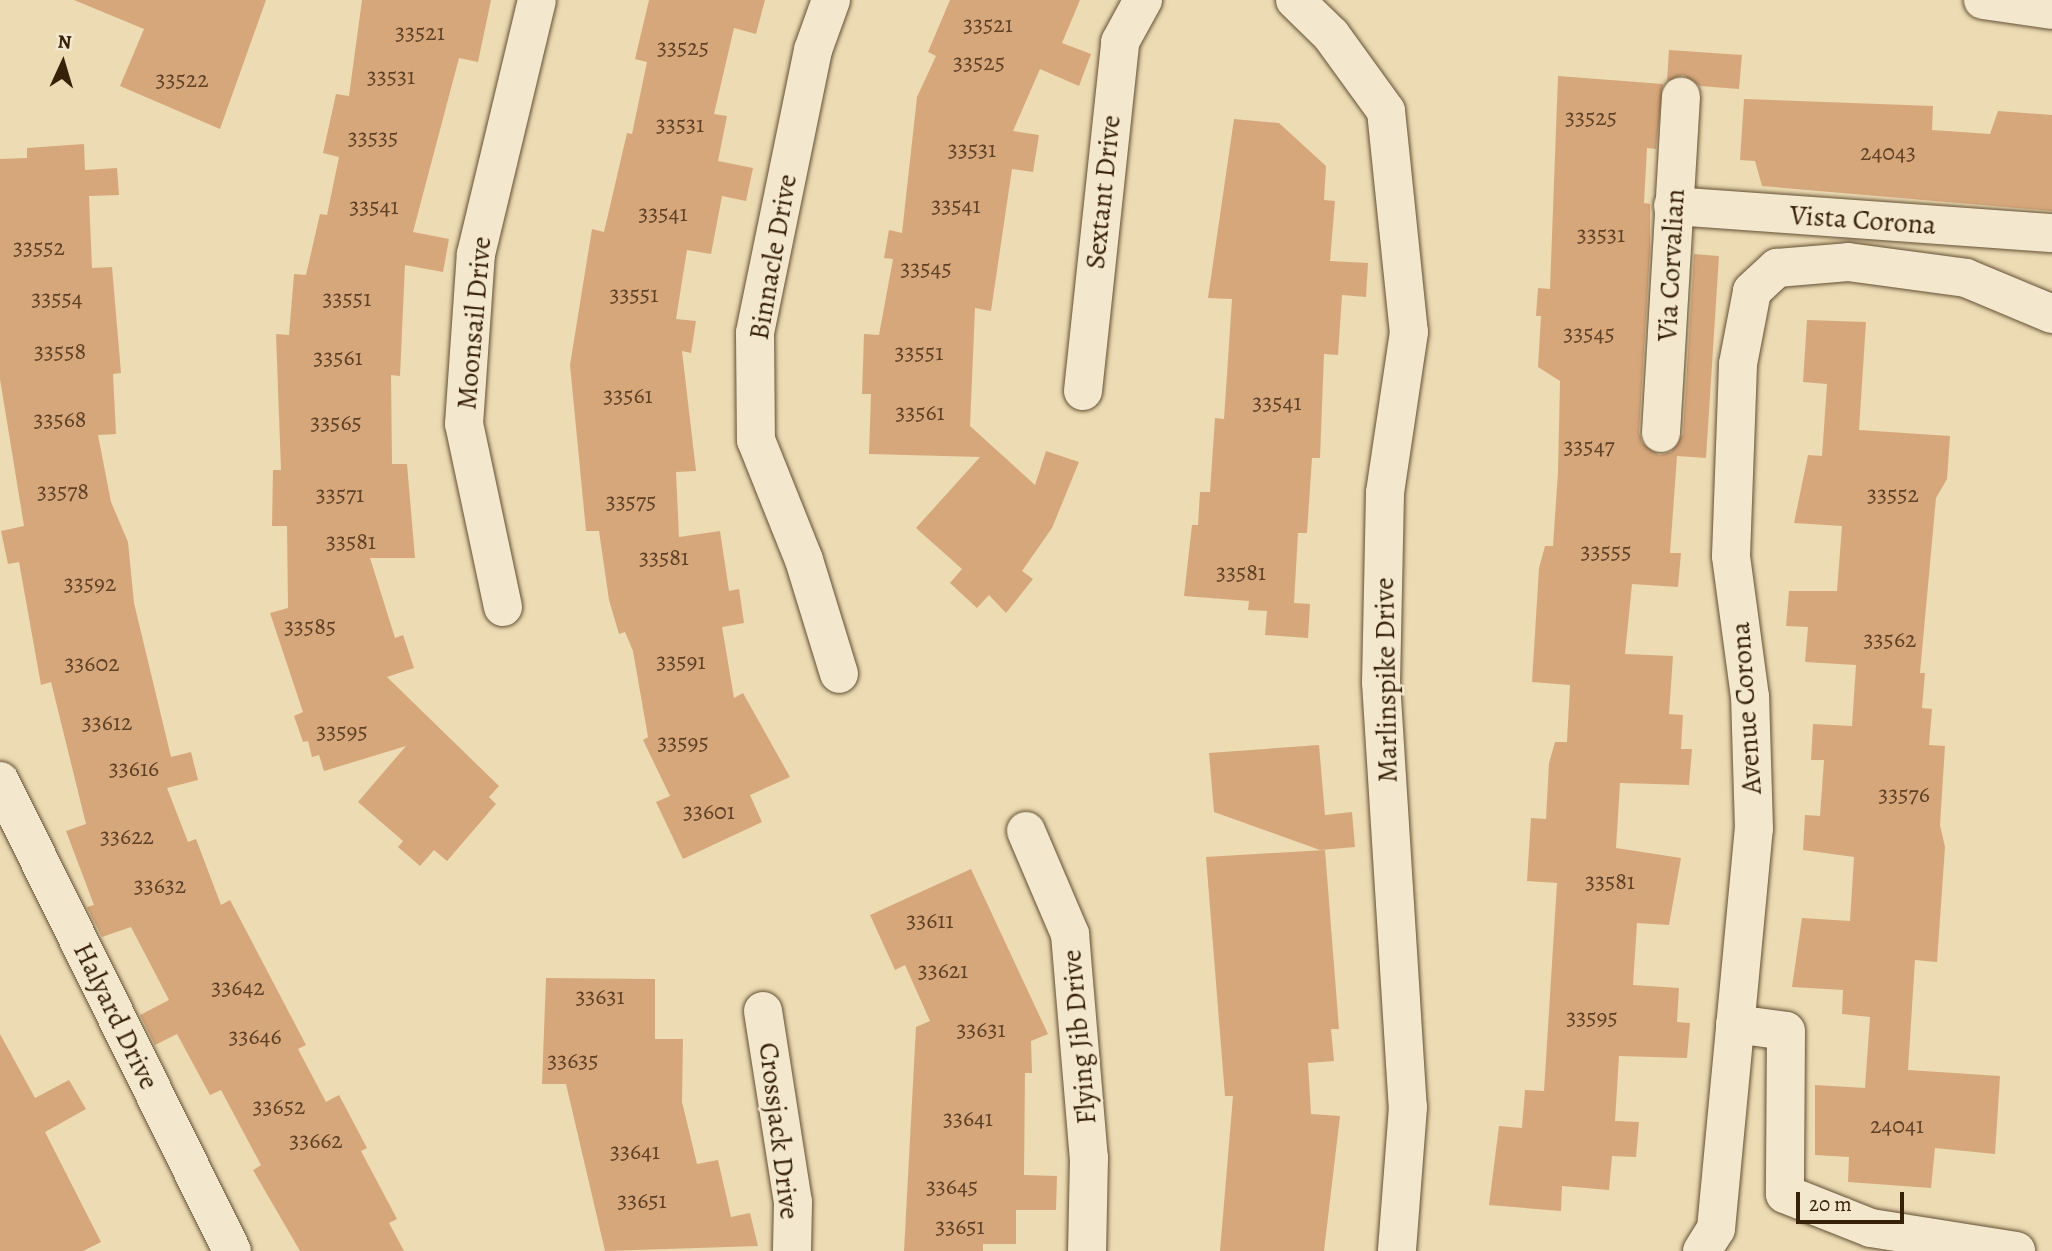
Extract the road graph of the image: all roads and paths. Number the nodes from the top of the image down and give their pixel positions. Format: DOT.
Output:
graph roads {
  1 [pos="537,0"];
  2 [pos="831,0"];
  3 [pos="1143,0"];
  4 [pos="1295,0"];
  5 [pos="1983,0"];
  6 [pos="2052,10"];
  7 [pos="1681,97"];
  8 [pos="1674,206"];
  9 [pos="1851,219"];
  10 [pos="2052,233"];
  11 [pos="1848,262"];
  12 [pos="2052,314"];
  13 [pos="1083,391"];
  14 [pos="1661,433"];
  15 [pos="503,607"];
  16 [pos="839,674"];
  17 [pos="0,781"];
  18 [pos="1026,831"];
  19 [pos="763,1011"];
  20 [pos="1735,1024"];
  21 [pos="1709,1240"];
  22 [pos="232,1251"];
  23 [pos="792,1251"];
  24 [pos="1087,1251"];
  25 [pos="1397,1251"];
  26 [pos="2016,1251"];
  1 -- 15 [label="street, Moonsail Drive"];
  2 -- 16 [label="street, Binnacle Drive"];
  3 -- 13 [label="street, Sextant Drive"];
  4 -- 25 [label="street, Marlinspike Drive"];
  5 -- 6 [label="street"];
  7 -- 8 [label="street, Via Corvalian"];
  8 -- 9 [label="street, Vista Corona"];
  8 -- 14 [label="street, Via Corvalian"];
  9 -- 10 [label="street, Vista Corona"];
  9 -- 11 [label="street"];
  11 -- 12 [label="street, Avenue Corona"];
  11 -- 20 [label="street, Avenue Corona"];
  17 -- 22 [label="street, Halyard Drive"];
  18 -- 24 [label="street, Flying Jib Drive"];
  19 -- 23 [label="street, Crossjack Drive"];
  20 -- 21 [label="street, Avenue Corona"];
  20 -- 26 [label="street"];
}
